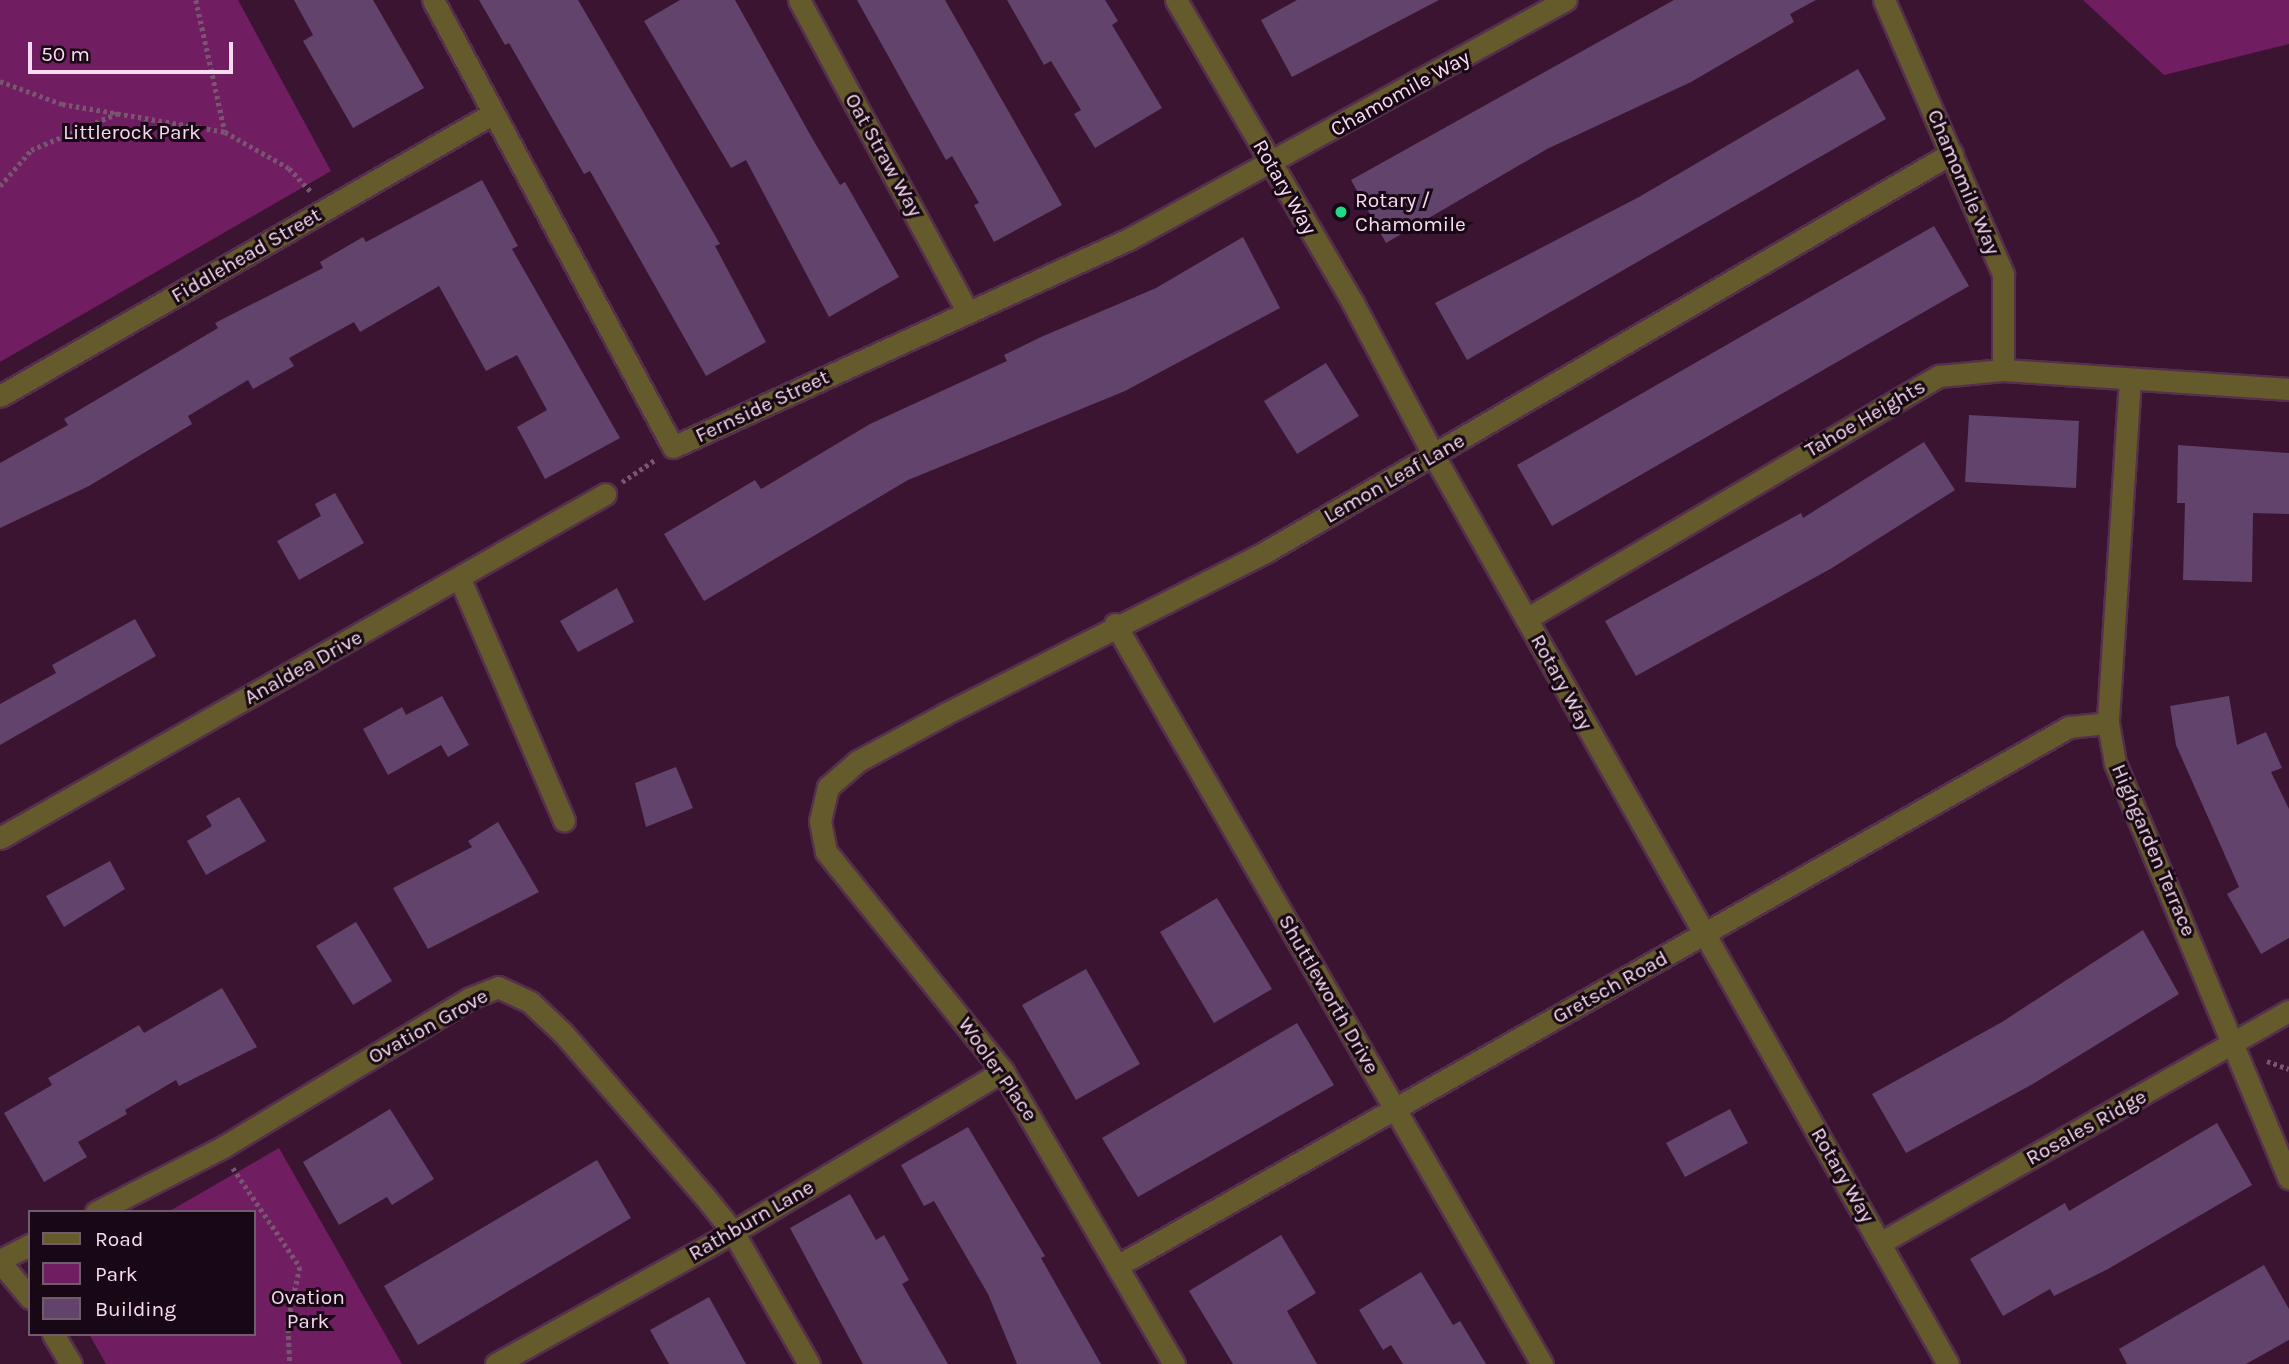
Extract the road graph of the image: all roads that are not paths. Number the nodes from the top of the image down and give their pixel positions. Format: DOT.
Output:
graph roads {
  1 [pos="433,0"];
  2 [pos="799,0"];
  3 [pos="1176,0"];
  4 [pos="1566,0"];
  5 [pos="1884,1"];
  6 [pos="492,114"];
  7 [pos="1952,153"];
  8 [pos="1270,162"];
  9 [pos="968,312"];
  10 [pos="2003,370"];
  11 [pos="2130,379"];
  12 [pos="2289,389"];
  13 [pos="0,396"];
  14 [pos="1434,456"];
  15 [pos="605,494"];
  16 [pos="460,579"];
  17 [pos="1526,619"];
  18 [pos="1115,624"];
  19 [pos="2108,723"];
  20 [pos="828,788"];
  21 [pos="564,821"];
  22 [pos="0,838"];
  23 [pos="1705,935"];
  24 [pos="2289,1011"];
  25 [pos="2236,1043"];
  26 [pos="1003,1070"];
  27 [pos="1394,1108"];
  28 [pos="2289,1178"];
  29 [pos="100,1210"];
  30 [pos="733,1232"];
  31 [pos="1882,1242"];
  32 [pos="28,1246"];
  33 [pos="0,1261"];
  34 [pos="1117,1266"];
  35 [pos="28,1296"];
  36 [pos="54,1336"];
  37 [pos="71,1364"];
  38 [pos="496,1364"];
  39 [pos="809,1364"];
  40 [pos="1174,1364"];
  41 [pos="1542,1364"];
  42 [pos="1948,1364"];
  1 -- 6 [label="street, Fernside Street"];
  2 -- 9 [label="street, Oat Straw Way"];
  3 -- 8 [label="street, Rotary Way"];
  4 -- 8 [label="street, Chamomile Way"];
  5 -- 7 [label="street, Chamomile Way"];
  6 -- 9 [label="street, Fernside Street"];
  6 -- 13 [label="street, Fiddlehead Street"];
  7 -- 10 [label="street, Chamomile Way"];
  7 -- 14 [label="street, Lemon Leaf Lane"];
  8 -- 9 [label="street, Fernside Street"];
  8 -- 14 [label="street, Rotary Way"];
  10 -- 11 [label="street, Tahoe Heights"];
  10 -- 17 [label="street, Tahoe Heights"];
  11 -- 12 [label="street, Tahoe Heights"];
  11 -- 19 [label="street, Highgarden Terrace"];
  14 -- 17 [label="street, Rotary Way"];
  14 -- 18 [label="street, Lemon Leaf Lane"];
  15 -- 16 [label="street, Analdea Drive"];
  16 -- 21 [label="street"];
  16 -- 22 [label="street, Analdea Drive"];
  17 -- 23 [label="street, Rotary Way"];
  18 -- 20 [label="street, Lemon Leaf Lane"];
  18 -- 27 [label="street, Shuttleworth Drive"];
  19 -- 23 [label="street, Gretsch Road"];
  19 -- 25 [label="street, Highgarden Terrace"];
  20 -- 26 [label="street, Wooler Place"];
  23 -- 27 [label="street, Gretsch Road"];
  23 -- 31 [label="street, Rotary Way"];
  24 -- 25 [label="street, Rosales Ridge"];
  25 -- 28 [label="street, Highgarden Terrace"];
  25 -- 31 [label="street, Rosales Ridge"];
  26 -- 30 [label="street, Rathburn Lane"];
  26 -- 34 [label="street, Wooler Place"];
  27 -- 34 [label="street, Gretsch Road"];
  27 -- 41 [label="street, Shuttleworth Drive"];
  29 -- 30 [label="street, Ovation Grove"];
  30 -- 38 [label="street, Rathburn Lane"];
  30 -- 39 [label="street"];
  31 -- 42 [label="street, Rotary Way"];
  32 -- 33 [label="street"];
  33 -- 35 [label="street"];
  34 -- 40 [label="street, Wooler Place"];
  36 -- 37 [label="street"];
}
